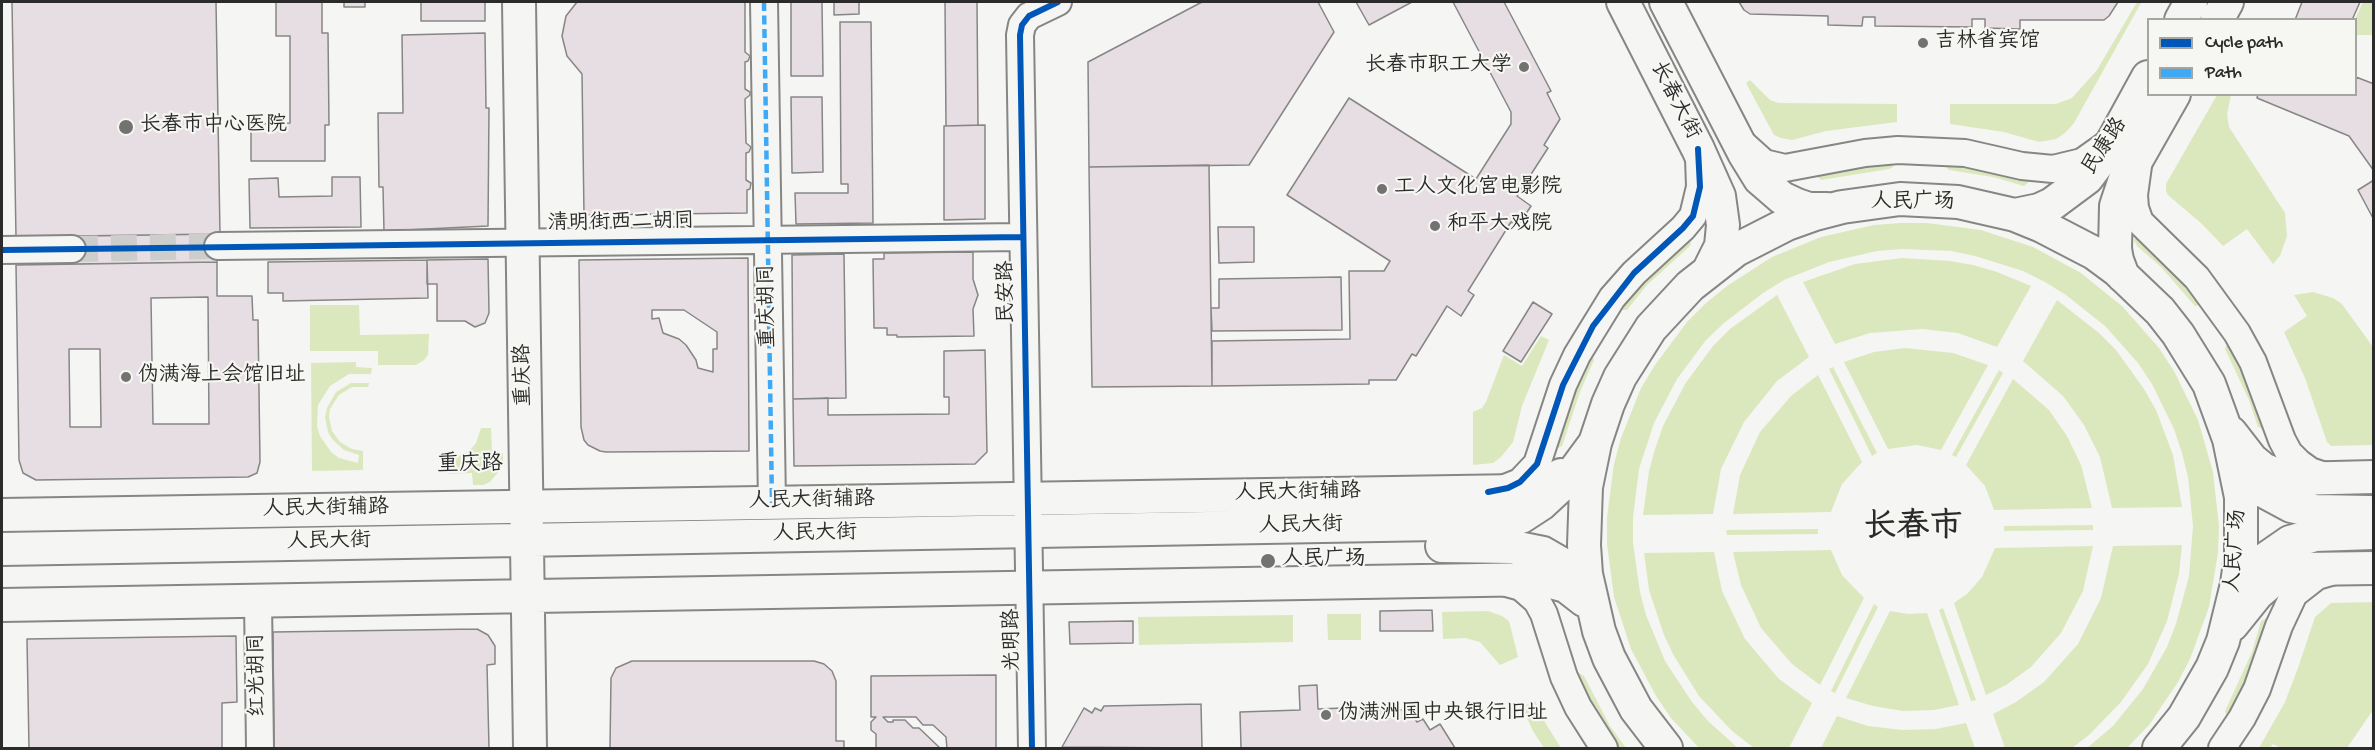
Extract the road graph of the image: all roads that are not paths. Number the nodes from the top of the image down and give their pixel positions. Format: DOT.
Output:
graph roads {
  1 [pos="519,2"];
  2 [pos="764,2"];
  3 [pos="1058,2"];
  4 [pos="1623,2"];
  5 [pos="1666,2"];
  6 [pos="2191,2"];
  7 [pos="2227,2"];
  8 [pos="1025,9"];
  9 [pos="2182,18"];
  10 [pos="2218,18"];
  11 [pos="2147,80"];
  12 [pos="2172,96"];
  13 [pos="1734,134"];
  14 [pos="2127,146"];
  15 [pos="1698,148"];
  16 [pos="1834,209"];
  17 [pos="2015,215"];
  18 [pos="1023,237"];
  19 [pos="768,239"];
  20 [pos="523,242"];
  21 [pos="218,246"];
  22 [pos="72,249"];
  23 [pos="2,250"];
  24 [pos="1709,270"];
  25 [pos="2123,276"];
  26 [pos="2224,422"];
  27 [pos="1597,437"];
  28 [pos="2232,452"];
  29 [pos="2340,477"];
  30 [pos="2373,477"];
  31 [pos="1488,492"];
  32 [pos="1028,498"];
  33 [pos="772,503"];
  34 [pos="527,506"];
  35 [pos="2373,512"];
  36 [pos="2,515"];
  37 [pos="2373,533"];
  38 [pos="1029,542"];
  39 [pos="2,549"];
  40 [pos="527,551"];
  41 [pos="2373,568"];
  42 [pos="2343,569"];
  43 [pos="2,570"];
  44 [pos="1488,580"];
  45 [pos="1030,588"];
  46 [pos="528,596"];
  47 [pos="258,601"];
  48 [pos="2234,603"];
  49 [pos="2,605"];
  50 [pos="1594,611"];
  51 [pos="2223,641"];
  52 [pos="260,748"];
  53 [pos="530,748"];
  54 [pos="1032,748"];
  55 [pos="1604,748"];
  56 [pos="1666,748"];
  57 [pos="2159,748"];
  58 [pos="2222,748"];
  1 -- 20 [label="main road, 重庆路"];
  2 -- 19 [label="street, 重庆胡同"];
  3 -- 8 [label="street, 民安路"];
  4 -- 15 [label="main road, 长春大街"];
  5 -- 13 [label="main road, 长春大街"];
  6 -- 9 [label="main road"];
  7 -- 10 [label="main road"];
  8 -- 18 [label="street, 民安路"];
  11 -- 14 [label="main road, 民康路"];
  12 -- 14 [label="main road, 民康路"];
  13 -- 14 [label="street"];
  13 -- 16 [label="main road, 长春大街"];
  14 -- 17 [label="main road, 民康路"];
  14 -- 25 [label="main road, 民康路"];
  14 -- 29 [label="street"];
  15 -- 24 [label="main road, 长春大街"];
  15 -- 31 [label="street"];
  16 -- 17 [label="main road, 人民广场"];
  16 -- 24 [label="main road, 人民广场"];
  17 -- 25 [label="main road, 人民广场"];
  18 -- 19 [label="street, 清明街西二胡同"];
  18 -- 32 [label="street, 民安路"];
  19 -- 20 [label="street, 清明街西二胡同"];
  19 -- 33 [label="street, 重庆胡同"];
  20 -- 21 [label="street, 清明街西二胡同"];
  20 -- 34 [label="main road, 重庆路"];
  22 -- 23 [label="street"];
  24 -- 27 [label="main road, 人民广场"];
  25 -- 26 [label="main road, 人民广场"];
  26 -- 28 [label="main road, 人民广场"];
  26 -- 29 [label="main road"];
  27 -- 31 [label="main road, 人民大街辅路"];
  27 -- 38 [label="main road, 人民大街"];
  27 -- 50 [label="main road, 人民广场"];
  28 -- 35 [label="main road"];
  28 -- 48 [label="main road, 人民广场"];
  29 -- 30 [label="main road"];
  31 -- 32 [label="main road, 人民大街辅路"];
  32 -- 33 [label="main road, 人民大街辅路"];
  32 -- 38 [label="street, 民安路"];
  33 -- 34 [label="main road, 人民大街辅路"];
  34 -- 36 [label="main road, 人民大街辅路"];
  34 -- 40 [label="main road, 重庆路"];
  37 -- 48 [label="main road"];
  38 -- 40 [label="main road, 人民大街"];
  38 -- 45 [label="street, 光明路"];
  38 -- 50 [label="main road, 人民大街"];
  39 -- 40 [label="main road, 人民大街"];
  40 -- 43 [label="main road, 人民大街"];
  40 -- 46 [label="main road, 重庆路"];
  41 -- 42 [label="main road"];
  42 -- 51 [label="main road"];
  42 -- 58 [label="street"];
  44 -- 45 [label="main road"];
  44 -- 50 [label="main road"];
  44 -- 55 [label="street"];
  45 -- 46 [label="main road"];
  45 -- 54 [label="street, 光明路"];
  46 -- 47 [label="main road"];
  46 -- 53 [label="main road, 重庆路"];
  47 -- 49 [label="main road"];
  47 -- 52 [label="street, 红光胡同"];
  48 -- 51 [label="main road, 人民广场"];
  50 -- 56 [label="main road, 人民广场"];
  51 -- 57 [label="main road, 人民广场"];
}
